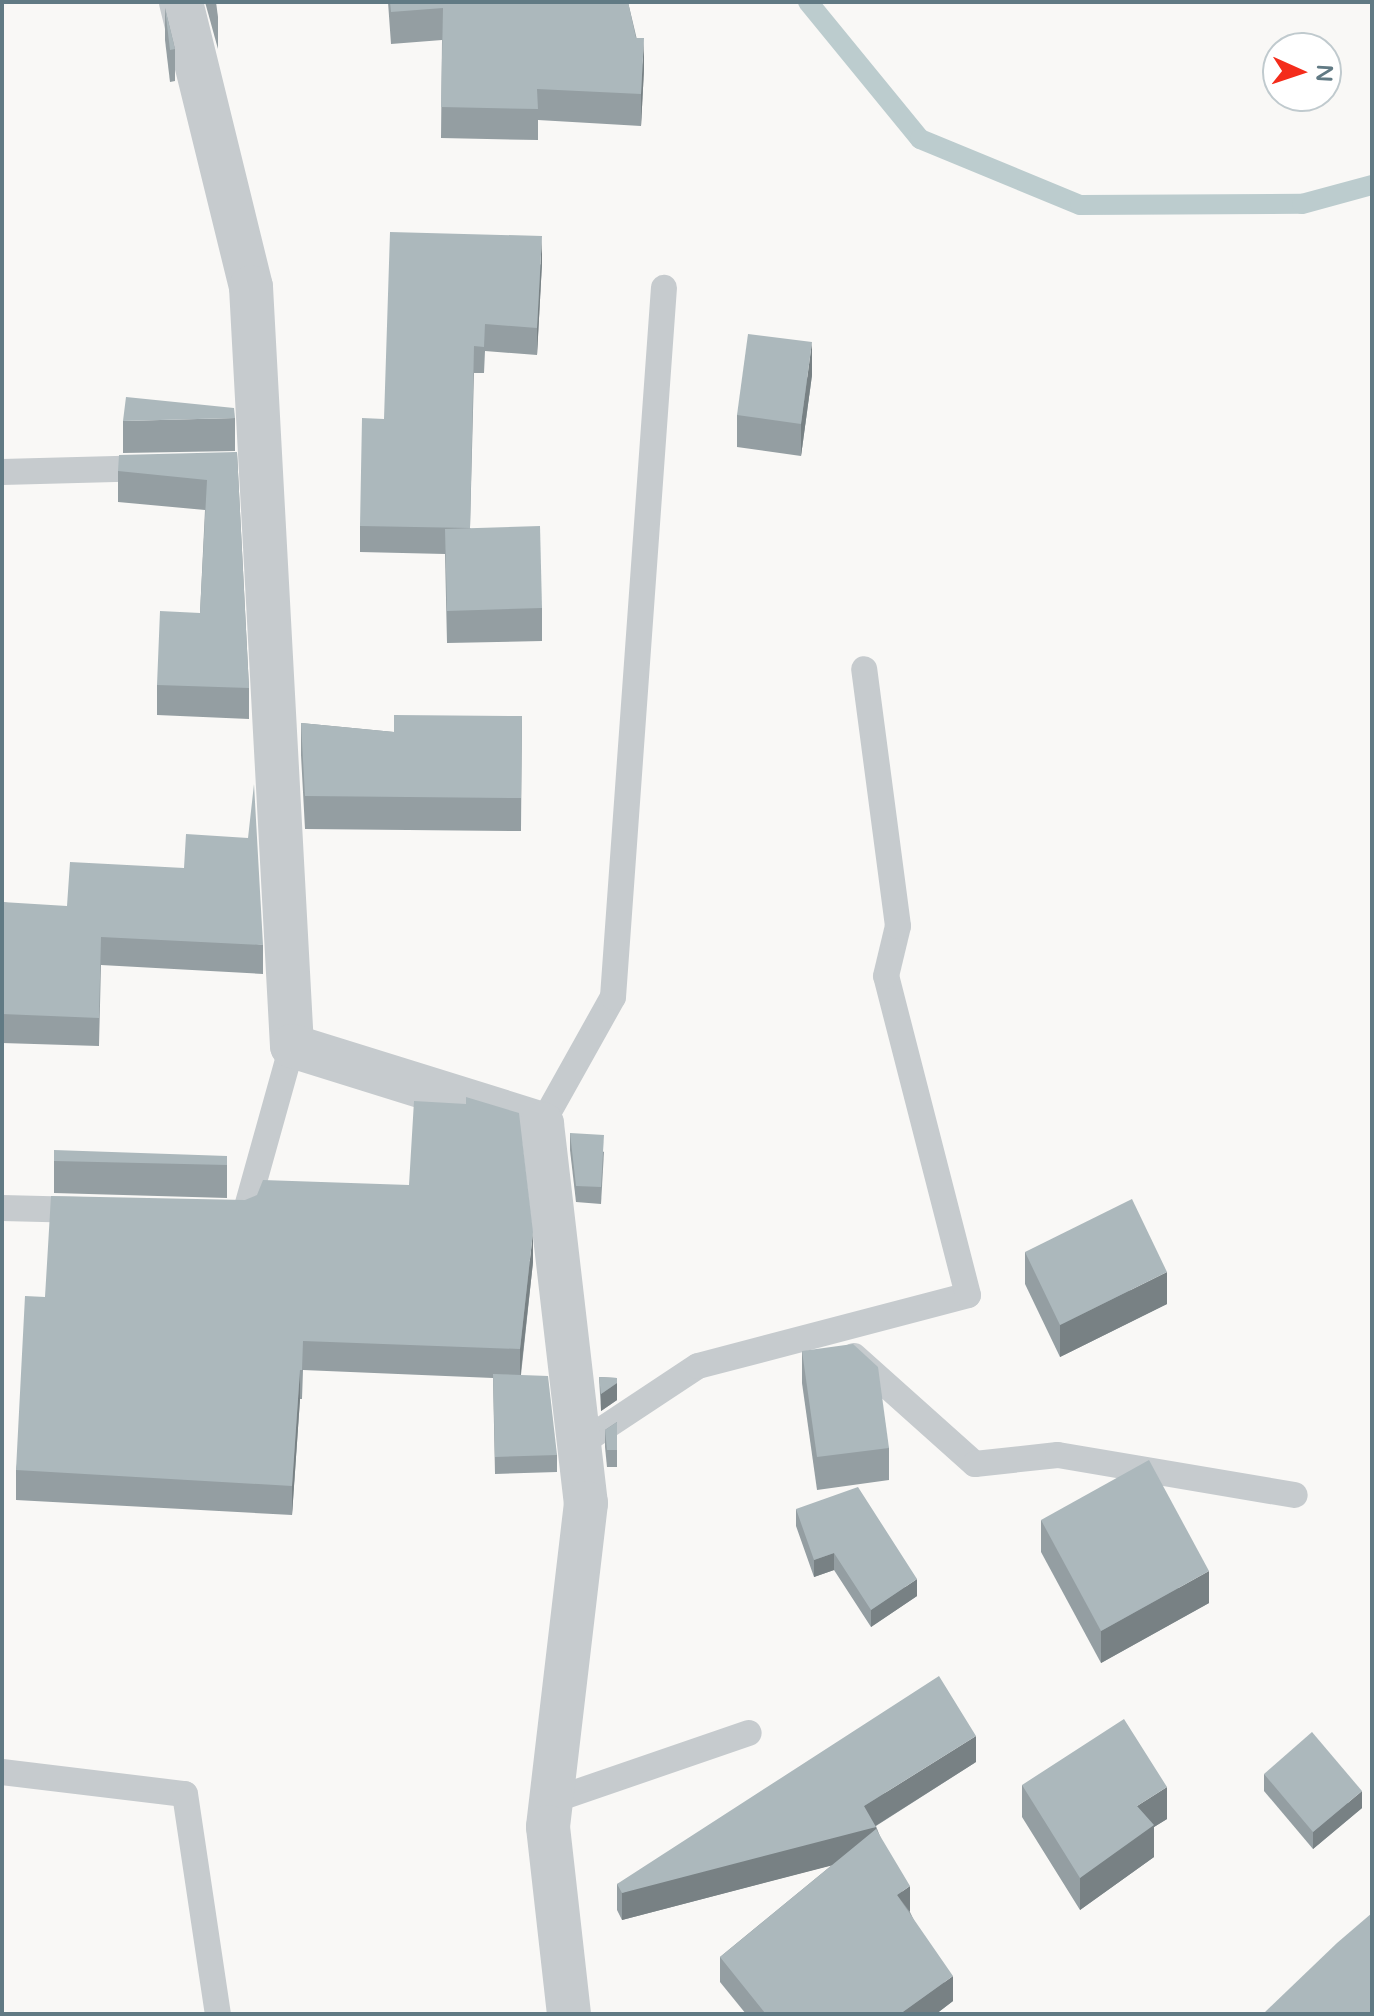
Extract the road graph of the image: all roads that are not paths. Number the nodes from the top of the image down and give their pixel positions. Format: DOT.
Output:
graph roads {
  1 [pos="181,2"];
  2 [pos="664,288"];
  3 [pos="185,468"];
  4 [pos="2,472"];
  5 [pos="864,669"];
  6 [pos="292,1046"];
  7 [pos="542,1124"];
  8 [pos="2,1208"];
  9 [pos="108,1210"];
  10 [pos="199,1213"];
  11 [pos="827,1332"];
  12 [pos="580,1444"];
  13 [pos="1295,1495"];
  14 [pos="749,1733"];
  15 [pos="2,1772"];
  16 [pos="551,1801"];
  17 [pos="218,2014"];
  18 [pos="569,2014"];
  1 -- 6 [label="street"];
  2 -- 7 [label="lane"];
  3 -- 4 [label="lane"];
  5 -- 11 [label="lane"];
  6 -- 7 [label="street"];
  6 -- 10 [label="lane"];
  7 -- 12 [label="street"];
  8 -- 9 [label="lane"];
  11 -- 12 [label="lane"];
  11 -- 13 [label="lane"];
  12 -- 16 [label="street"];
  14 -- 16 [label="lane"];
  15 -- 17 [label="lane"];
  16 -- 18 [label="street"];
}
